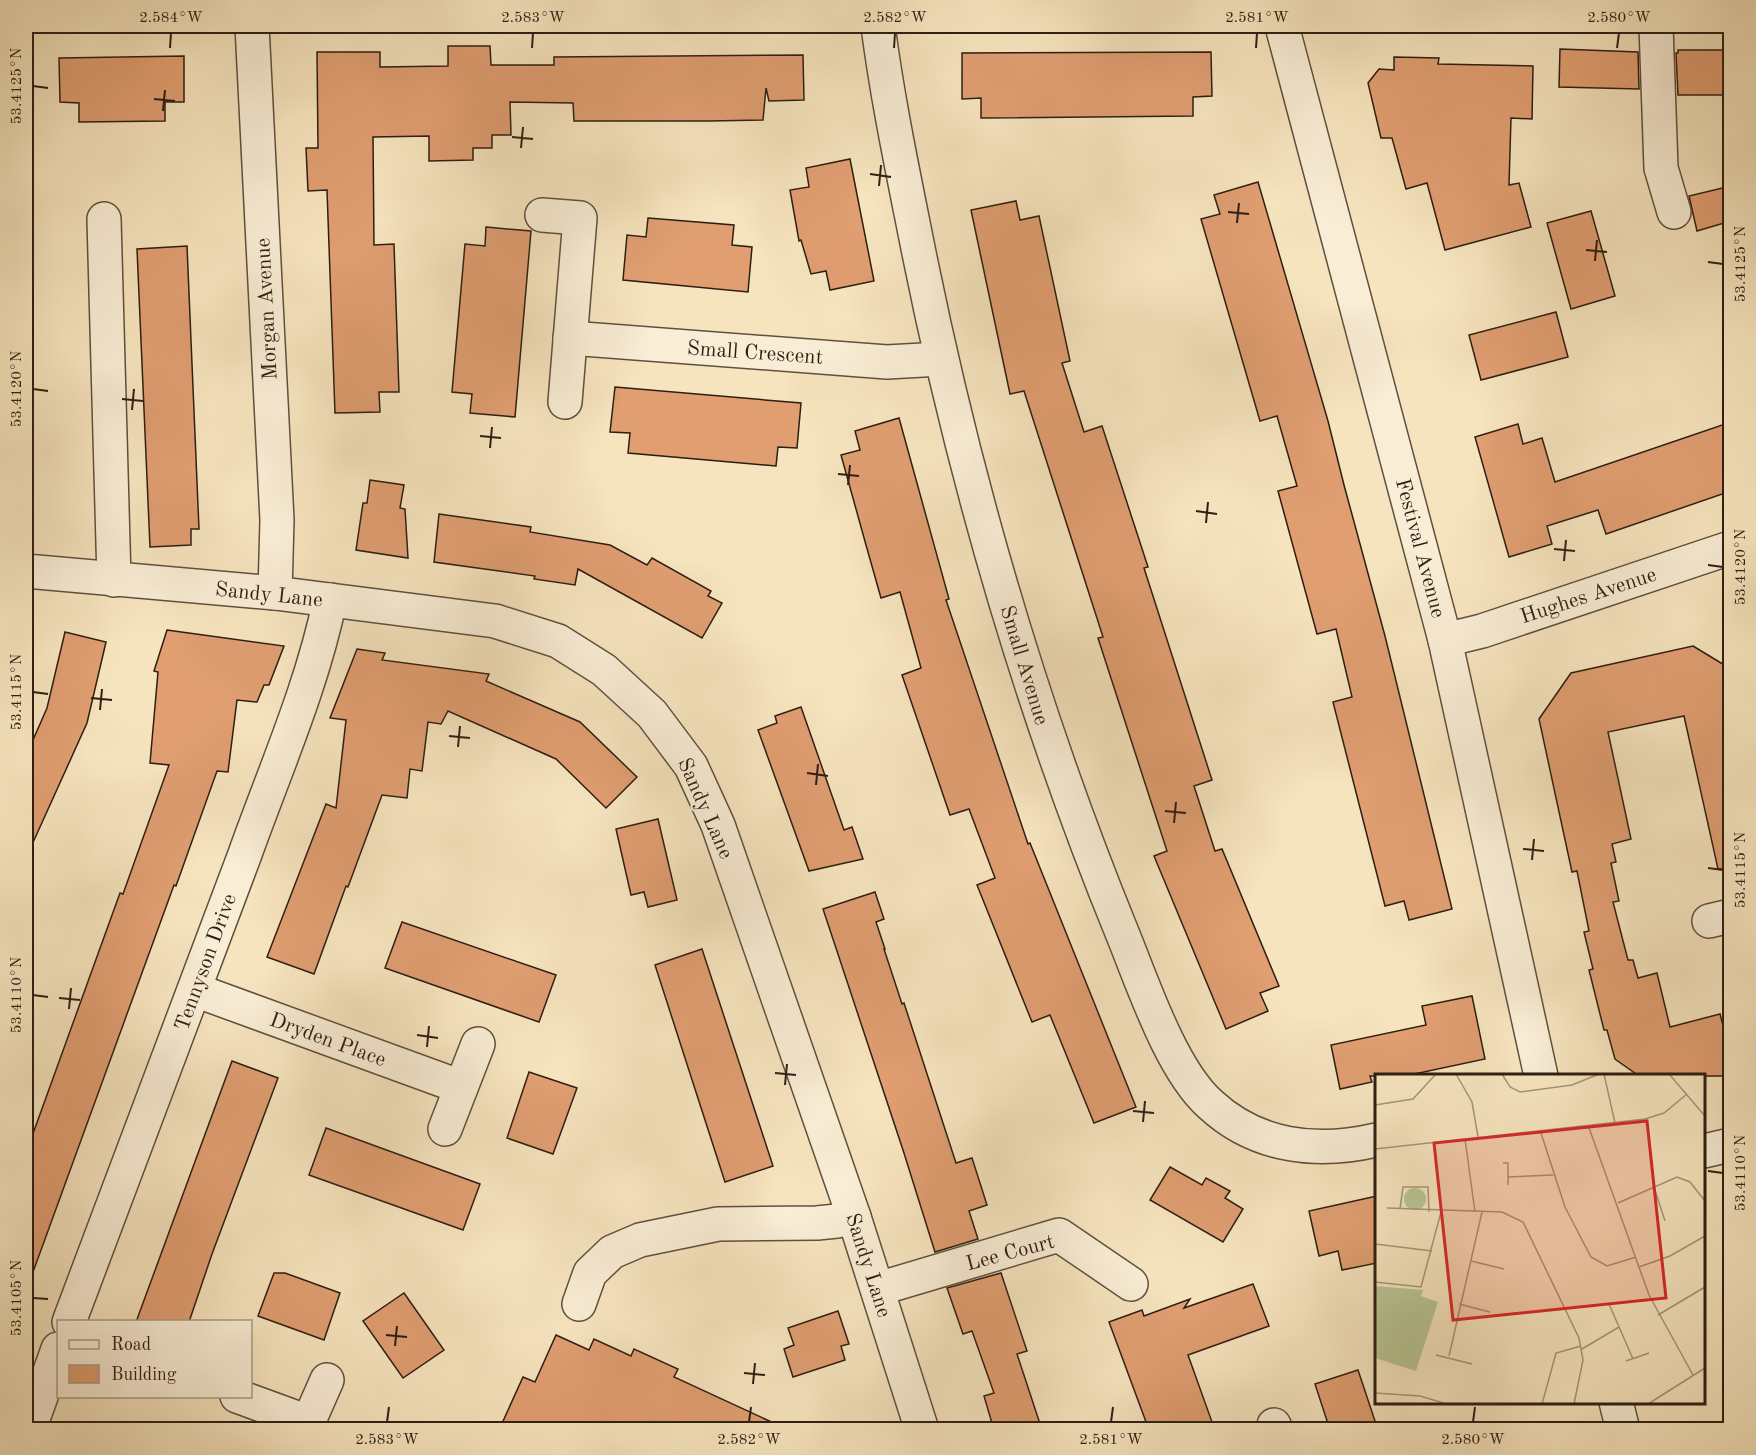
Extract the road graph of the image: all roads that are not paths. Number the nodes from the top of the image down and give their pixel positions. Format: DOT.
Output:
graph roads {
  1 [pos="252,26"];
  2 [pos="879,26"];
  3 [pos="1282,26"];
  4 [pos="1656,26"];
  5 [pos="1674,212"];
  6 [pos="542,215"];
  7 [pos="104,219"];
  8 [pos="570,338"];
  9 [pos="941,359"];
  10 [pos="565,402"];
  11 [pos="1731,548"];
  12 [pos="26,571"];
  13 [pos="114,580"];
  14 [pos="275,593"];
  15 [pos="330,600"];
  16 [pos="1445,640"];
  17 [pos="195,990"];
  18 [pos="478,1044"];
  19 [pos="1541,1074"];
  20 [pos="461,1087"];
  21 [pos="445,1129"];
  22 [pos="1375,1140"];
  23 [pos="1731,1145"];
  24 [pos="1705,1151"];
  25 [pos="854,1217"];
  26 [pos="1131,1284"];
  27 [pos="878,1289"];
  28 [pos="579,1304"];
  29 [pos="70,1320"];
  30 [pos="57,1352"];
  31 [pos="327,1380"];
  32 [pos="242,1398"];
  33 [pos="1616,1404"];
  34 [pos="307,1426"];
  35 [pos="29,1430"];
  36 [pos="922,1430"];
  37 [pos="1623,1430"];
  1 -- 14 [label="street, Morgan Avenue"];
  2 -- 9 [label="street, Small Avenue"];
  3 -- 16 [label="street, Festival Avenue"];
  4 -- 5 [label="street"];
  6 -- 8 [label="street"];
  7 -- 13 [label="street"];
  8 -- 9 [label="street, Small Crescent"];
  8 -- 10 [label="street"];
  9 -- 22 [label="street, Small Avenue"];
  11 -- 16 [label="street, Hughes Avenue"];
  12 -- 13 [label="street, Sandy Lane"];
  13 -- 14 [label="street, Sandy Lane"];
  14 -- 15 [label="street, Sandy Lane"];
  15 -- 17 [label="street, Tennyson Drive"];
  15 -- 25 [label="street, Sandy Lane"];
  16 -- 19 [label="street, Festival Avenue"];
  17 -- 20 [label="street, Dryden Place"];
  17 -- 29 [label="street, Tennyson Drive"];
  18 -- 20 [label="street"];
  20 -- 21 [label="street"];
  23 -- 24 [label="street"];
  25 -- 27 [label="street, Sandy Lane"];
  25 -- 28 [label="street"];
  26 -- 27 [label="street, Lee Court"];
  27 -- 36 [label="street, Sandy Lane"];
  30 -- 35 [label="street"];
  31 -- 34 [label="street"];
  32 -- 34 [label="street"];
  33 -- 37 [label="street"];
}
